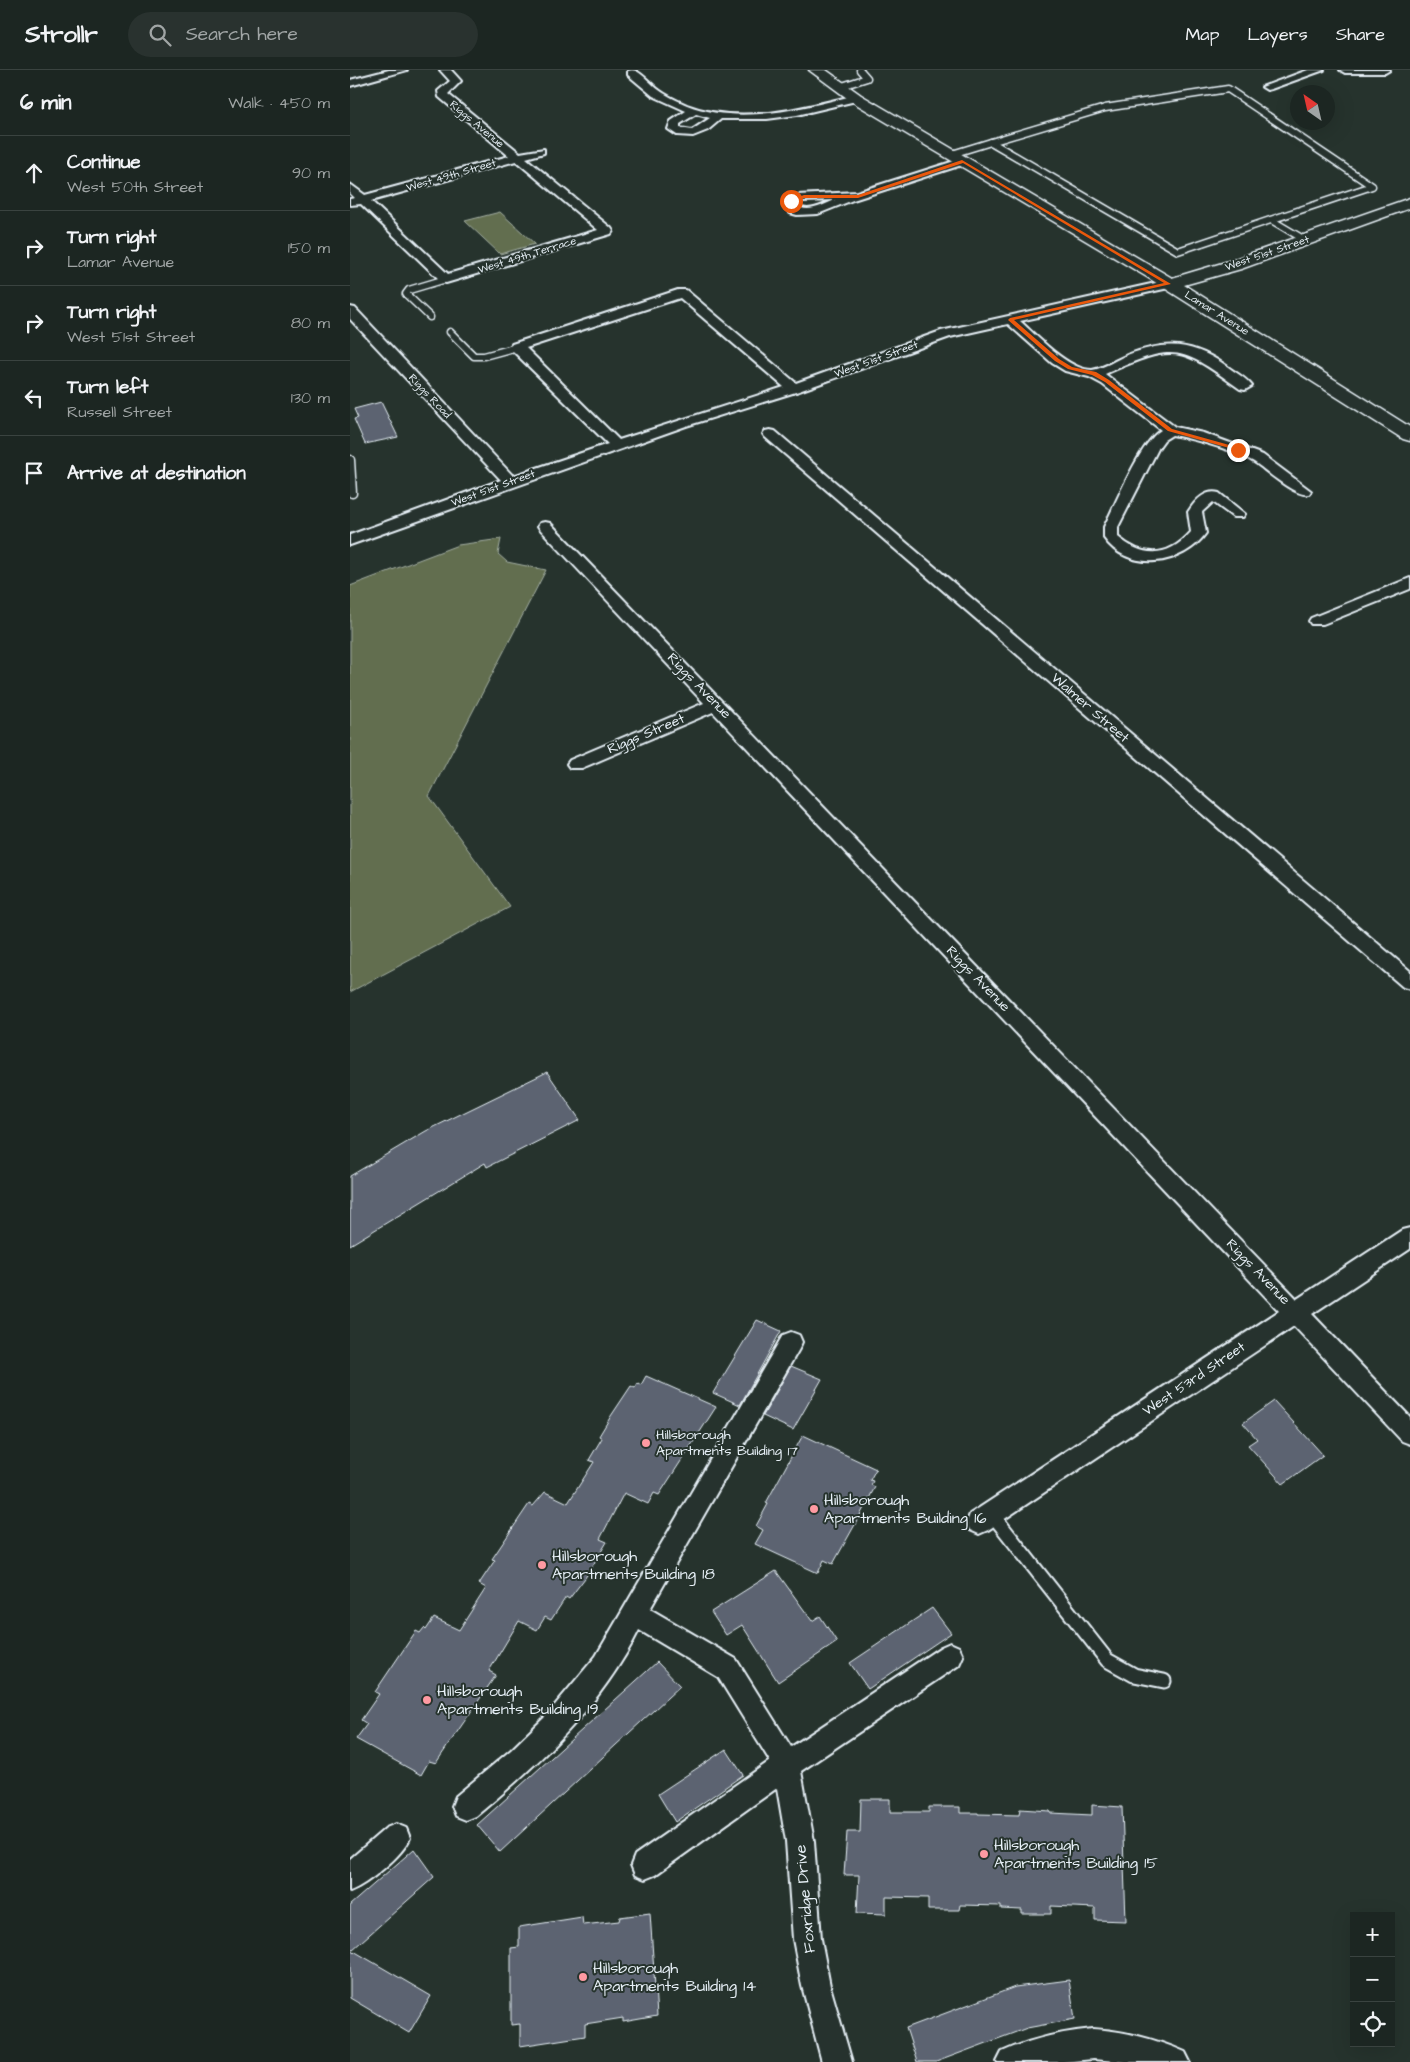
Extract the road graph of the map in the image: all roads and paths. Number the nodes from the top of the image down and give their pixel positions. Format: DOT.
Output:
graph roads {
  1 [pos="402,70"];
  2 [pos="445,70"];
  3 [pos="620,70"];
  4 [pos="816,70"];
  5 [pos="860,70"];
  6 [pos="1319,70"];
  7 [pos="1345,70"];
  8 [pos="1385,70"];
  9 [pos="633,71"];
  10 [pos="350,83"];
  11 [pos="839,87"];
  12 [pos="1267,87"];
  13 [pos="856,98"];
  14 [pos="693,111"];
  15 [pos="719,115"];
  16 [pos="990,142"];
  17 [pos="540,151"];
  18 [pos="517,157"];
  19 [pos="958,158"];
  20 [pos="350,187"];
  21 [pos="848,198"];
  22 [pos="363,200"];
  23 [pos="350,203"];
  24 [pos="1410,203"];
  25 [pos="1272,221"];
  26 [pos="1305,240"];
  27 [pos="446,280"];
  28 [pos="1169,284"];
  29 [pos="350,311"];
  30 [pos="430,317"];
  31 [pos="1010,319"];
  32 [pos="450,332"];
  33 [pos="517,347"];
  34 [pos="1094,374"];
  35 [pos="1245,386"];
  36 [pos="794,388"];
  37 [pos="1170,430"];
  38 [pos="770,434"];
  39 [pos="1410,435"];
  40 [pos="617,445"];
  41 [pos="350,460"];
  42 [pos="510,482"];
  43 [pos="1304,491"];
  44 [pos="352,493"];
  45 [pos="1238,514"];
  46 [pos="545,526"];
  47 [pos="350,540"];
  48 [pos="1410,583"];
  49 [pos="1317,621"];
  50 [pos="716,704"];
  51 [pos="576,764"];
  52 [pos="1410,982"];
  53 [pos="1410,1237"];
  54 [pos="1295,1312"];
  55 [pos="791,1342"];
  56 [pos="1410,1433"];
  57 [pos="985,1518"];
  58 [pos="634,1613"];
  59 [pos="950,1656"];
  60 [pos="1164,1681"];
  61 [pos="788,1765"];
  62 [pos="466,1806"];
  63 [pos="396,1838"];
  64 [pos="646,1865"];
  65 [pos="350,1877"];
  66 [pos="837,2062"];
  67 [pos="1012,2062"];
  68 [pos="1175,2062"];
  1 -- 10 [label="street"];
  2 -- 18 [label="street, Riggs Avenue"];
  3 -- 9 [label="street"];
  4 -- 11 [label="street, Lamar Avenue"];
  5 -- 11 [label="lane"];
  6 -- 12 [label="street"];
  7 -- 8 [label="street"];
  9 -- 14 [label="street"];
  11 -- 13 [label="street, Lamar Avenue"];
  13 -- 15 [label="street"];
  13 -- 19 [label="street, Lamar Avenue"];
  14 -- 15 [label="street"];
  14 -- 15 [label="street"];
  16 -- 19 [label="lane"];
  16 -- 25 [label="lane"];
  16 -- 25 [label="lane"];
  17 -- 18 [label="street, West 49th Street"];
  18 -- 22 [label="street, West 49th Street"];
  18 -- 27 [label="street, West 49th Terrace"];
  19 -- 21 [label="street"];
  19 -- 28 [label="street, Lamar Avenue"];
  20 -- 22 [label="street"];
  22 -- 23 [label="street, West 49th Street"];
  22 -- 27 [label="street"];
  24 -- 26 [label="street, West 51st Street"];
  25 -- 26 [label="lane"];
  26 -- 28 [label="street, West 51st Street"];
  27 -- 30 [label="lane"];
  28 -- 31 [label="street, West 51st Street"];
  28 -- 39 [label="street, Lamar Avenue"];
  29 -- 42 [label="street, Riggs Road"];
  31 -- 34 [label="street"];
  31 -- 36 [label="street, West 51st Street"];
  32 -- 33 [label="lane"];
  33 -- 36 [label="street"];
  33 -- 40 [label="street"];
  34 -- 35 [label="street"];
  34 -- 37 [label="street"];
  36 -- 40 [label="street, West 51st Street"];
  37 -- 43 [label="street"];
  37 -- 45 [label="street"];
  38 -- 52 [label="street, Walmer Street"];
  40 -- 42 [label="street, West 51st Street"];
  41 -- 44 [label="lane"];
  42 -- 47 [label="street, West 51st Street"];
  46 -- 50 [label="street, Riggs Avenue"];
  48 -- 49 [label="street"];
  50 -- 51 [label="street, Riggs Street"];
  50 -- 54 [label="street, Riggs Avenue"];
  53 -- 54 [label="street, West 53rd Street"];
  54 -- 56 [label="street, Riggs Avenue"];
  54 -- 57 [label="street, West 53rd Street"];
  55 -- 58 [label="street"];
  57 -- 60 [label="lane"];
  58 -- 61 [label="street, Foxridge Drive"];
  58 -- 62 [label="street"];
  59 -- 61 [label="street"];
  61 -- 64 [label="street"];
  61 -- 66 [label="street, Foxridge Drive"];
  63 -- 65 [label="street"];
  67 -- 68 [label="street"];
}
